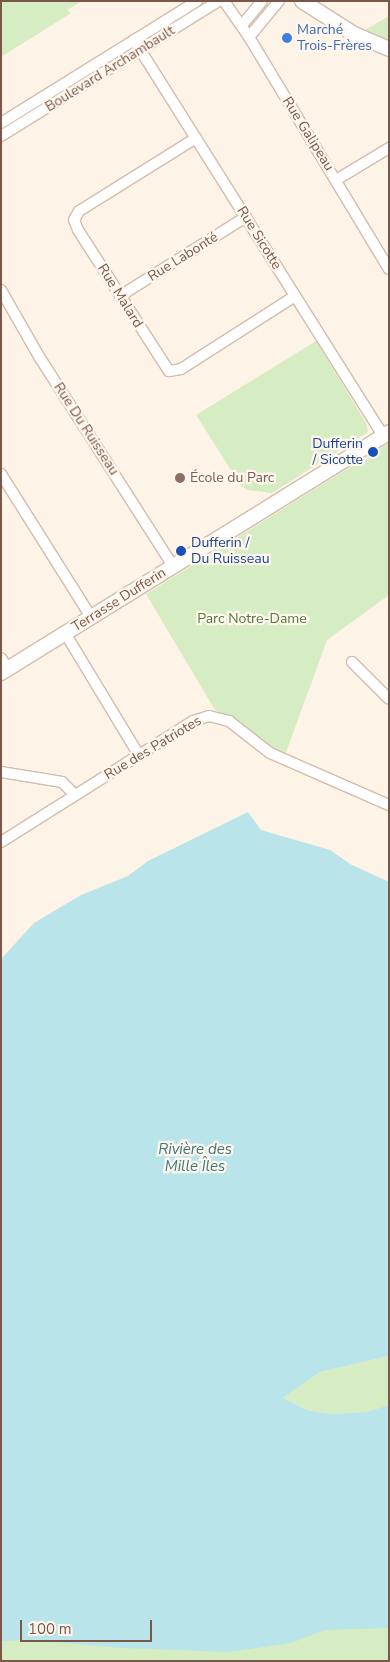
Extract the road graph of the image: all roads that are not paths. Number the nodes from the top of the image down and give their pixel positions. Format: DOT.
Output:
graph roads {
  1 [pos="197,1"];
  2 [pos="219,1"];
  3 [pos="224,1"];
  4 [pos="262,1"];
  5 [pos="279,1"];
  6 [pos="302,1"];
  7 [pos="242,25"];
  8 [pos="249,37"];
  9 [pos="134,40"];
  10 [pos="141,50"];
  11 [pos="389,50"];
  12 [pos="18,112"];
  13 [pos="1,122"];
  14 [pos="25,122"];
  15 [pos="1,136"];
  16 [pos="196,138"];
  17 [pos="389,148"];
  18 [pos="336,180"];
  19 [pos="246,217"];
  20 [pos="389,269"];
  21 [pos="1,290"];
  22 [pos="120,296"];
  23 [pos="295,296"];
  24 [pos="386,434"];
  25 [pos="1,474"];
  26 [pos="173,566"];
  27 [pos="91,617"];
  28 [pos="65,633"];
  29 [pos="352,662"];
  30 [pos="3,666"];
  31 [pos="389,698"];
  32 [pos="139,755"];
  33 [pos="1,772"];
  34 [pos="75,795"];
  35 [pos="389,805"];
  36 [pos="1,842"];
  1 -- 9 [label="street, Boulevard Archambault"];
  2 -- 10 [label="street, Boulevard Archambault"];
  3 -- 7 [label="street, Rue Galipeau"];
  4 -- 7 [label="street"];
  5 -- 8 [label="street"];
  6 -- 11 [label="street"];
  7 -- 8 [label="street, Rue Galipeau"];
  8 -- 18 [label="street, Rue Galipeau"];
  9 -- 10 [label="street, Rue Sicotte"];
  9 -- 12 [label="street, Boulevard Archambault"];
  10 -- 14 [label="street, Boulevard Archambault"];
  10 -- 16 [label="street, Rue Sicotte"];
  12 -- 13 [label="street, Boulevard Archambault"];
  12 -- 14 [label="street"];
  14 -- 15 [label="street, Boulevard Archambault"];
  16 -- 19 [label="street, Rue Sicotte"];
  16 -- 22 [label="street, Rue Malard"];
  17 -- 18 [label="street"];
  18 -- 20 [label="street, Rue Galipeau"];
  19 -- 22 [label="street, Rue Labonté"];
  19 -- 23 [label="street, Rue Sicotte"];
  21 -- 26 [label="street, Rue Du Ruisseau"];
  22 -- 23 [label="street, Rue Malard"];
  23 -- 24 [label="street, Rue Sicotte"];
  24 -- 26 [label="street, Terrasse Dufferin"];
  25 -- 27 [label="street"];
  26 -- 27 [label="street, Terrasse Dufferin"];
  27 -- 28 [label="street, Terrasse Dufferin"];
  28 -- 30 [label="street, Terrasse Dufferin"];
  28 -- 32 [label="street"];
  29 -- 31 [label="street"];
  32 -- 34 [label="street, Rue des Patriotes"];
  32 -- 35 [label="street, Rue des Patriotes"];
  33 -- 34 [label="street"];
  34 -- 36 [label="street, Rue des Patriotes"];
}
